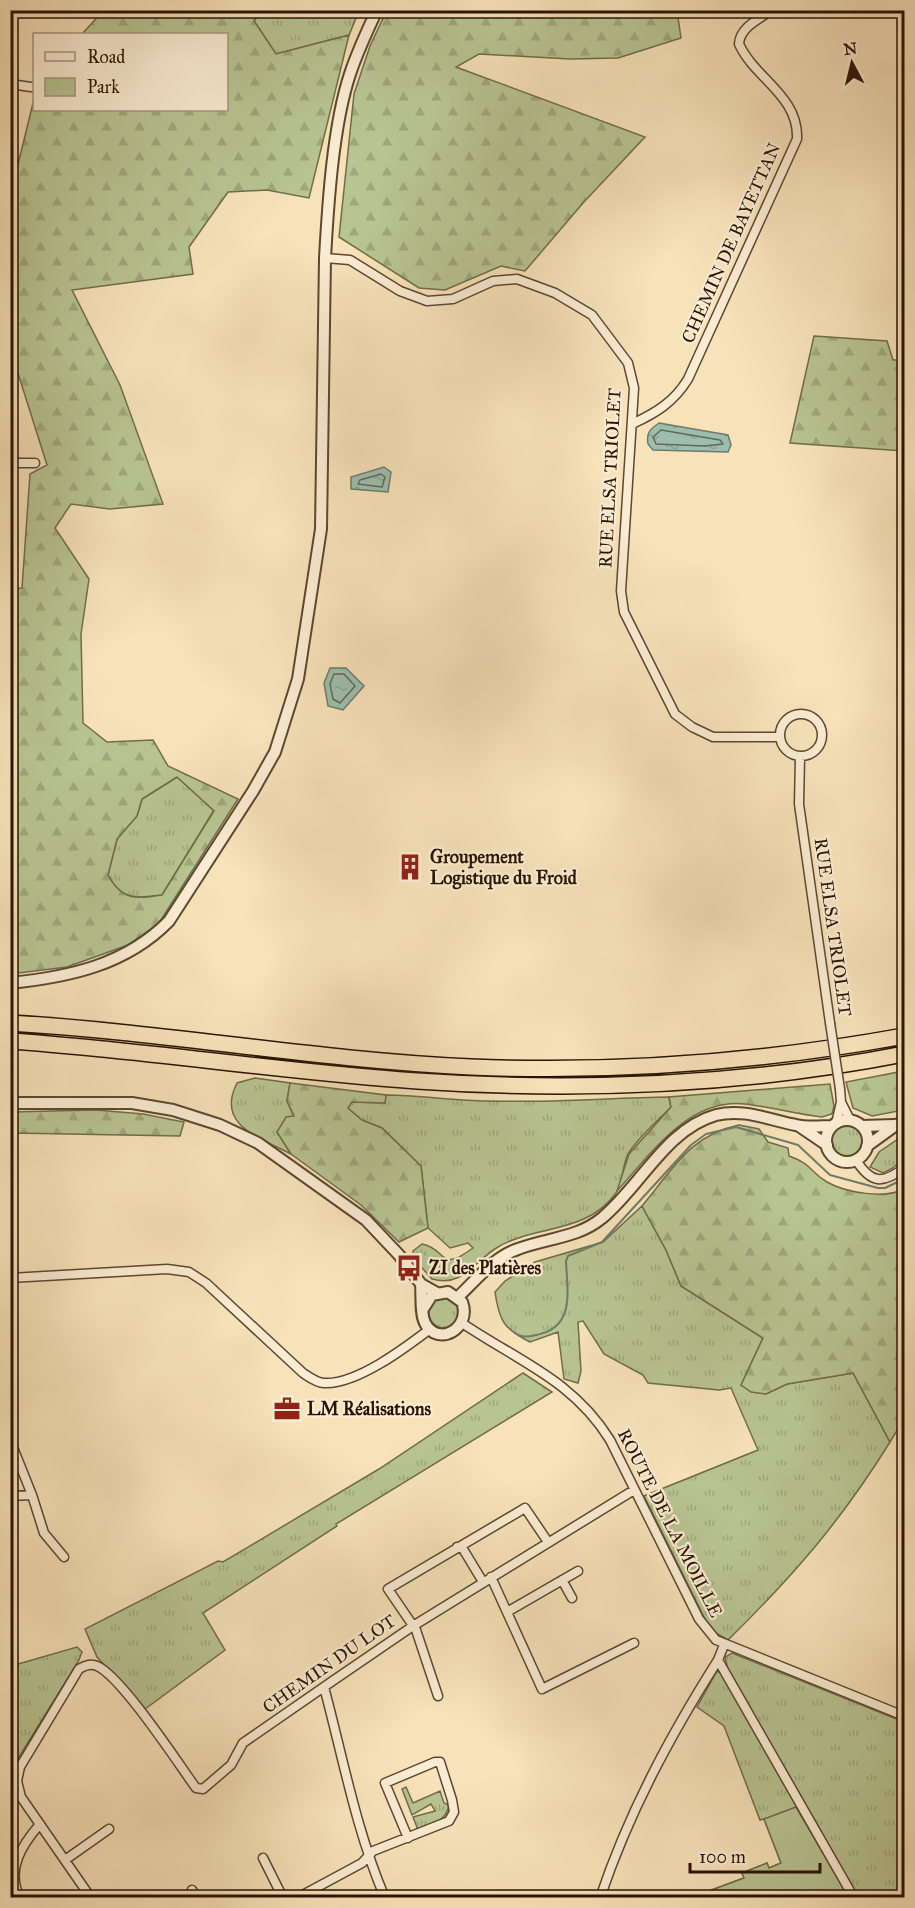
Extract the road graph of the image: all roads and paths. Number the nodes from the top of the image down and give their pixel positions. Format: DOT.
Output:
graph roads {
  1 [pos="376,10"];
  2 [pos="772,10"];
  3 [pos="10,84"];
  4 [pos="31,87"];
  5 [pos="325,258"];
  6 [pos="632,424"];
  7 [pos="10,463"];
  8 [pos="35,463"];
  9 [pos="780,737"];
  10 [pos="800,757"];
  11 [pos="10,983"];
  12 [pos="10,1023"];
  13 [pos="904,1036"];
  14 [pos="10,1041"];
  15 [pos="904,1054"];
  16 [pos="10,1102"];
  17 [pos="841,1102"];
  18 [pos="850,1120"];
  19 [pos="900,1123"];
  20 [pos="834,1125"];
  21 [pos="799,1126"];
  22 [pos="862,1126"];
  23 [pos="826,1145"];
  24 [pos="867,1146"];
  25 [pos="856,1160"];
  26 [pos="904,1168"];
  27 [pos="10,1278"];
  28 [pos="421,1284"];
  29 [pos="437,1293"];
  30 [pos="458,1297"];
  31 [pos="423,1310"];
  32 [pos="462,1323"];
  33 [pos="430,1329"];
  34 [pos="10,1440"];
  35 [pos="634,1490"];
  36 [pos="32,1495"];
  37 [pos="10,1496"];
  38 [pos="548,1542"];
  39 [pos="457,1547"];
  40 [pos="64,1557"];
  41 [pos="578,1571"];
  42 [pos="491,1577"];
  43 [pos="561,1581"];
  44 [pos="483,1582"];
  45 [pos="572,1598"];
  46 [pos="507,1612"];
  47 [pos="413,1626"];
  48 [pos="634,1643"];
  49 [pos="724,1645"];
  50 [pos="718,1660"];
  51 [pos="324,1687"];
  52 [pos="438,1696"];
  53 [pos="904,1716"];
  54 [pos="40,1824"];
  55 [pos="109,1829"];
  56 [pos="408,1838"];
  57 [pos="369,1857"];
  58 [pos="263,1858"];
  59 [pos="65,1860"];
  60 [pos="20,1898"];
  61 [pos="91,1898"];
  62 [pos="283,1898"];
  63 [pos="297,1898"];
  64 [pos="385,1898"];
  65 [pos="600,1898"];
  66 [pos="854,1898"];
  1 -- 5 [label="street"];
  2 -- 6 [label="street, CHEMIN DE BAYETTAN"];
  3 -- 4 [label="street"];
  5 -- 6 [label="street, RUE ELSA TRIOLET"];
  5 -- 11 [label="street"];
  6 -- 9 [label="street, RUE ELSA TRIOLET"];
  7 -- 8 [label="street"];
  9 -- 10 [label="street"];
  9 -- 10 [label="street"];
  10 -- 17 [label="street, RUE ELSA TRIOLET, bridge"];
  12 -- 13 [label="highway"];
  14 -- 15 [label="highway"];
  16 -- 28 [label="street"];
  17 -- 18 [label="street, RUE ELSA TRIOLET"];
  17 -- 20 [label="street, RUE ELSA TRIOLET"];
  18 -- 20 [label="street"];
  18 -- 22 [label="street"];
  19 -- 22 [label="street"];
  19 -- 24 [label="street"];
  20 -- 21 [label="street"];
  20 -- 23 [label="street"];
  21 -- 23 [label="street"];
  21 -- 30 [label="street"];
  22 -- 24 [label="street"];
  23 -- 25 [label="street"];
  24 -- 25 [label="street"];
  25 -- 26 [label="street"];
  27 -- 33 [label="street"];
  28 -- 29 [label="street"];
  28 -- 31 [label="street"];
  29 -- 30 [label="street"];
  29 -- 31 [label="street"];
  30 -- 32 [label="street"];
  31 -- 33 [label="street"];
  32 -- 33 [label="street"];
  32 -- 35 [label="street, ROUTE DE LA MOILLE"];
  34 -- 36 [label="street"];
  35 -- 38 [label="street, CHEMIN DU LOT"];
  35 -- 49 [label="street, ROUTE DE LA MOILLE"];
  36 -- 37 [label="street"];
  36 -- 40 [label="street"];
  38 -- 39 [label="street"];
  38 -- 42 [label="street, CHEMIN DU LOT"];
  39 -- 44 [label="street"];
  39 -- 47 [label="street"];
  41 -- 43 [label="street"];
  42 -- 44 [label="street, CHEMIN DU LOT"];
  42 -- 46 [label="street"];
  43 -- 45 [label="street"];
  43 -- 46 [label="street"];
  44 -- 47 [label="street, CHEMIN DU LOT"];
  46 -- 48 [label="street"];
  47 -- 51 [label="street, CHEMIN DU LOT"];
  47 -- 52 [label="street"];
  49 -- 50 [label="street"];
  49 -- 53 [label="street, ROUTE DE LA MOILLE"];
  50 -- 65 [label="street"];
  50 -- 66 [label="street"];
  51 -- 54 [label="street, CHEMIN DU LOT"];
  51 -- 57 [label="street"];
  54 -- 59 [label="street"];
  54 -- 60 [label="street"];
  55 -- 59 [label="street"];
  56 -- 56 [label="street"];
  56 -- 57 [label="street"];
  57 -- 63 [label="street"];
  57 -- 64 [label="street"];
  58 -- 62 [label="street"];
  59 -- 61 [label="street"];
}
